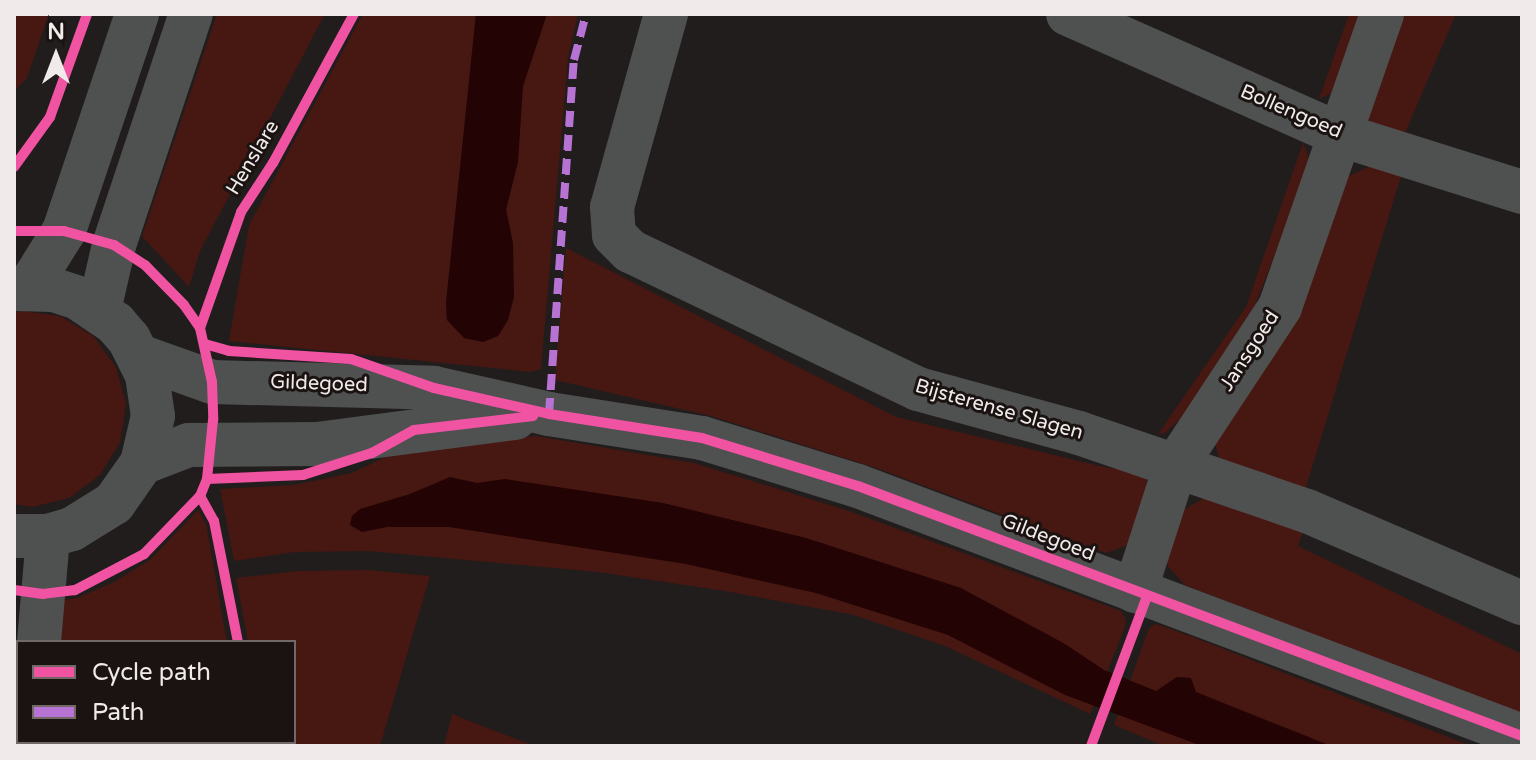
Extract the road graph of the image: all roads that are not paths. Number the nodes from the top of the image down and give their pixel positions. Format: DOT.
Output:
graph roads {
  1 [pos="137,14"];
  2 [pos="191,14"];
  3 [pos="666,14"];
  4 [pos="1068,14"];
  5 [pos="1382,14"];
  6 [pos="1341,135"];
  7 [pos="1522,192"];
  8 [pos="22,288"];
  9 [pos="99,310"];
  10 [pos="139,356"];
  11 [pos="549,414"];
  12 [pos="142,463"];
  13 [pos="1176,465"];
  14 [pos="31,536"];
  15 [pos="1135,591"];
  16 [pos="1522,603"];
  17 [pos="39,640"];
  18 [pos="1522,736"];
  1 -- 8 [label="street"];
  2 -- 9 [label="street"];
  3 -- 13 [label="street, Bijsterense Slagen"];
  4 -- 6 [label="street, Bollengoed"];
  5 -- 6 [label="street, Jansgoed"];
  6 -- 7 [label="street, Bollengoed"];
  6 -- 13 [label="street, Jansgoed"];
  8 -- 9 [label="street"];
  9 -- 10 [label="street"];
  10 -- 11 [label="street, Gildegoed"];
  10 -- 12 [label="street"];
  11 -- 12 [label="street, Gildegoed"];
  11 -- 15 [label="street, Gildegoed"];
  12 -- 14 [label="street"];
  13 -- 15 [label="street, Jansgoed"];
  13 -- 16 [label="street, Bijsterense Slagen"];
  14 -- 17 [label="street"];
  15 -- 18 [label="street, Gildegoed"];
}
